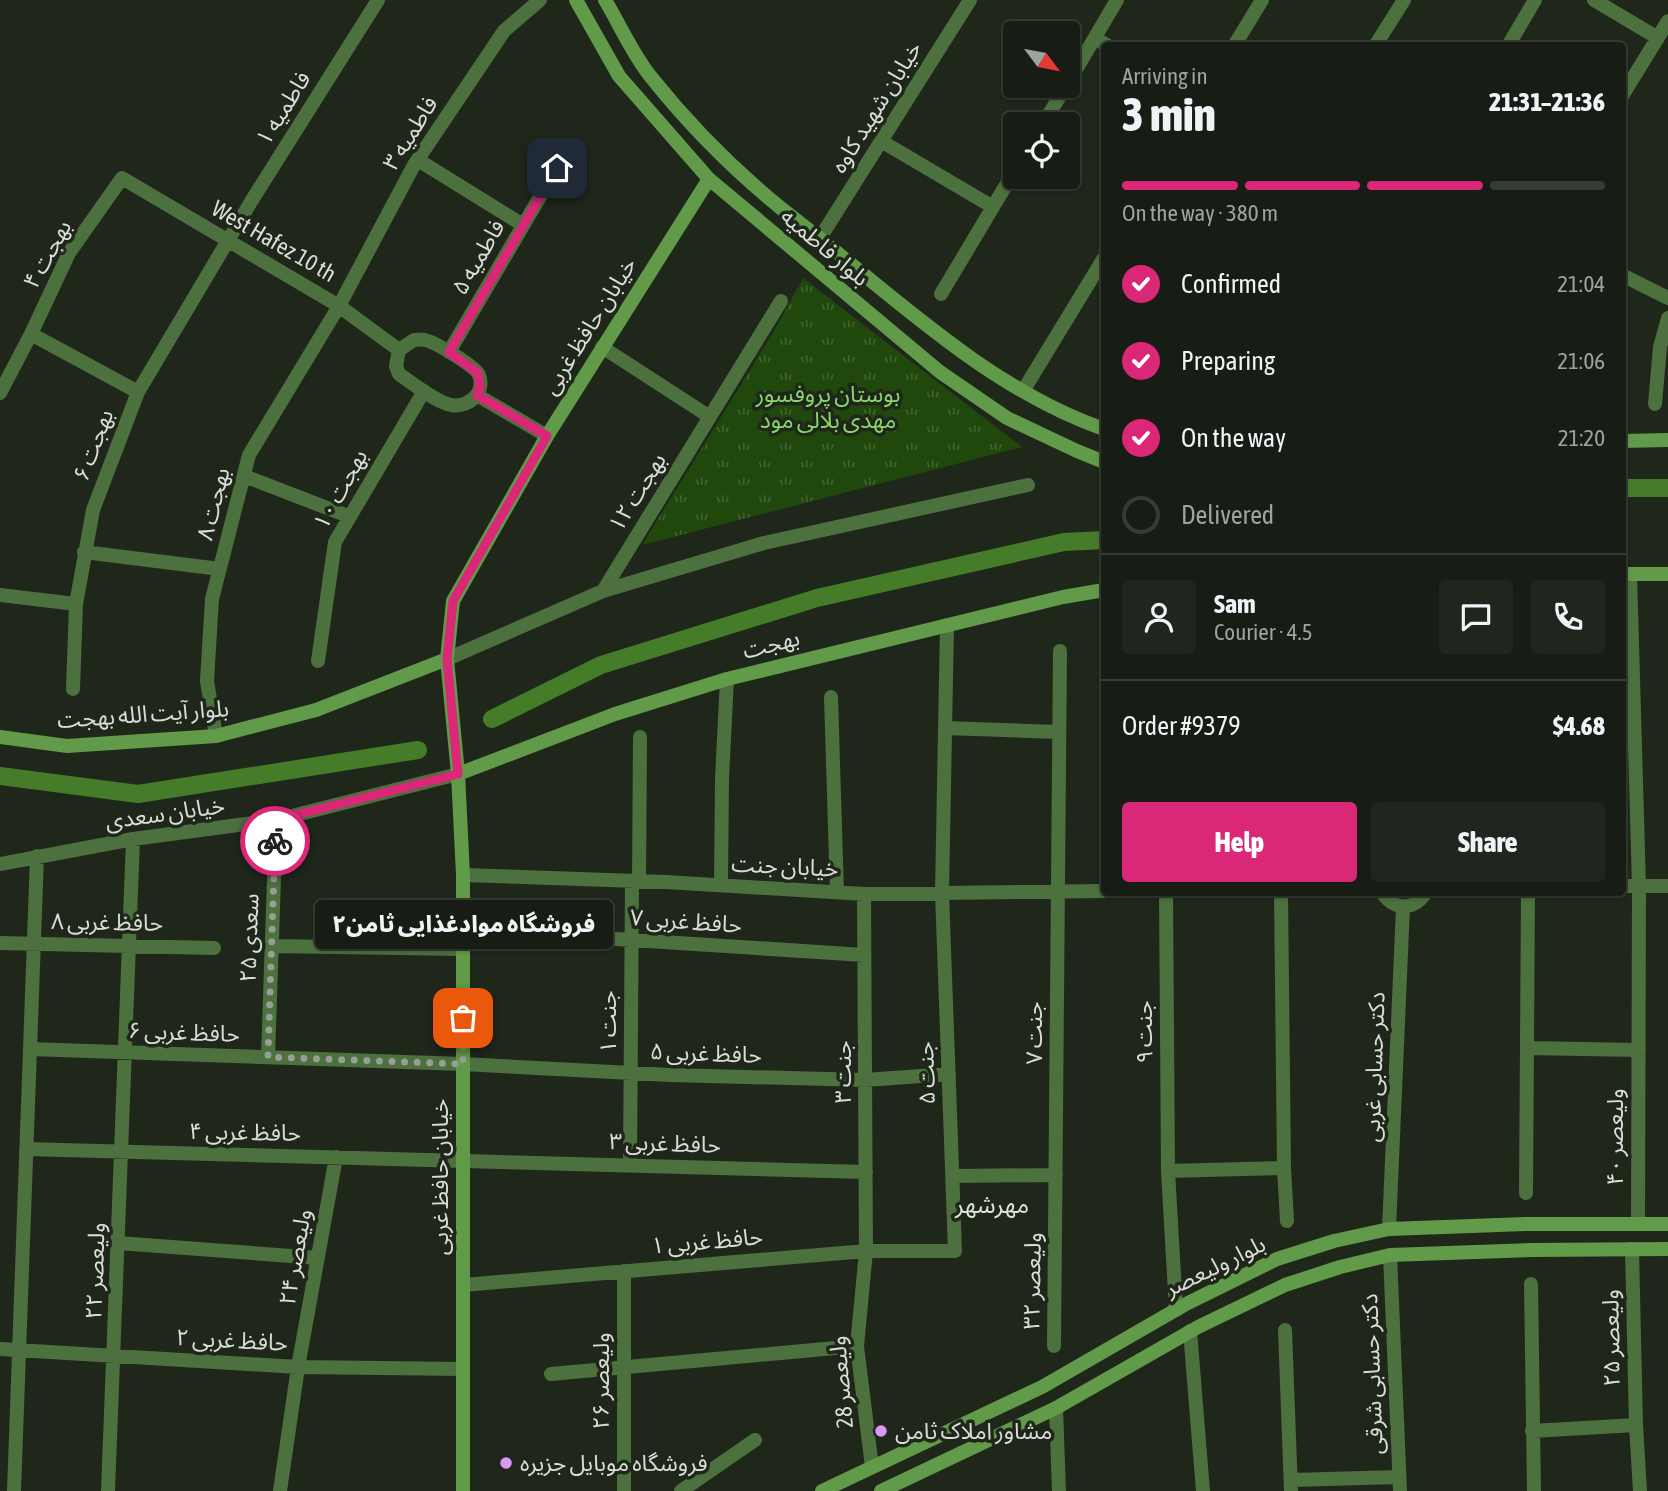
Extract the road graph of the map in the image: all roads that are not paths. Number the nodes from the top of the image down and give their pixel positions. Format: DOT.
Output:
graph roads {
  1 [pos="378,0"];
  2 [pos="540,0"];
  3 [pos="576,0"];
  4 [pos="605,0"];
  5 [pos="970,0"];
  6 [pos="1117,0"];
  7 [pos="1262,0"];
  8 [pos="1404,0"];
  9 [pos="1535,0"];
  10 [pos="1594,0"];
  11 [pos="1668,22"];
  12 [pos="1658,38"];
  13 [pos="1101,42"];
  14 [pos="1236,42"];
  15 [pos="1378,42"];
  16 [pos="1510,42"];
  17 [pos="1080,69"];
  18 [pos="1626,90"];
  19 [pos="881,141"];
  20 [pos="568,149"];
  21 [pos="418,160"];
  22 [pos="122,178"];
  23 [pos="709,178"];
  24 [pos="1004,189"];
  25 [pos="993,207"];
  26 [pos="523,225"];
  27 [pos="820,238"];
  28 [pos="228,242"];
  29 [pos="1101,263"];
  30 [pos="1626,277"];
  31 [pos="941,294"];
  32 [pos="1668,298"];
  33 [pos="781,301"];
  34 [pos="339,306"];
  35 [pos="1668,318"];
  36 [pos="31,334"];
  37 [pos="602,347"];
  38 [pos="399,350"];
  39 [pos="449,352"];
  40 [pos="424,391"];
  41 [pos="1023,391"];
  42 [pos="138,392"];
  43 [pos="0,393"];
  44 [pos="477,395"];
  45 [pos="1655,404"];
  46 [pos="710,417"];
  47 [pos="1101,428"];
  48 [pos="547,436"];
  49 [pos="1668,440"];
  50 [pos="1626,441"];
  51 [pos="1101,461"];
  52 [pos="244,476"];
  53 [pos="1028,485"];
  54 [pos="348,516"];
  55 [pos="84,552"];
  56 [pos="220,569"];
  57 [pos="1626,574"];
  58 [pos="1668,574"];
  59 [pos="603,591"];
  60 [pos="1101,591"];
  61 [pos="0,595"];
  62 [pos="76,604"];
  63 [pos="947,625"];
  64 [pos="1060,651"];
  65 [pos="447,659"];
  66 [pos="318,661"];
  67 [pos="727,679"];
  68 [pos="73,689"];
  69 [pos="831,696"];
  70 [pos="1629,719"];
  71 [pos="945,728"];
  72 [pos="1058,733"];
  73 [pos="216,736"];
  74 [pos="0,737"];
  75 [pos="640,737"];
  76 [pos="458,774"];
  77 [pos="276,820"];
  78 [pos="133,839"];
  79 [pos="37,856"];
  80 [pos="0,864"];
  81 [pos="463,876"];
  82 [pos="635,881"];
  83 [pos="721,885"];
  84 [pos="1626,886"];
  85 [pos="1639,886"];
  86 [pos="1668,886"];
  87 [pos="1057,891"];
  88 [pos="1101,891"];
  89 [pos="837,892"];
  90 [pos="942,893"];
  91 [pos="864,894"];
  92 [pos="1166,896"];
  93 [pos="1281,896"];
  94 [pos="1385,896"];
  95 [pos="1423,896"];
  96 [pos="1528,896"];
  97 [pos="1404,907"];
  98 [pos="463,929"];
  99 [pos="631,940"];
  100 [pos="0,943"];
  101 [pos="33,943"];
  102 [pos="129,944"];
  103 [pos="272,946"];
  104 [pos="214,948"];
  105 [pos="463,948"];
  106 [pos="864,955"];
  107 [pos="1527,1048"];
  108 [pos="30,1049"];
  109 [pos="1639,1050"];
  110 [pos="125,1052"];
  111 [pos="268,1057"];
  112 [pos="463,1064"];
  113 [pos="630,1073"];
  114 [pos="949,1073"];
  115 [pos="865,1080"];
  116 [pos="26,1149"];
  117 [pos="121,1151"];
  118 [pos="336,1157"];
  119 [pos="463,1160"];
  120 [pos="630,1164"];
  121 [pos="1284,1168"];
  122 [pos="1168,1171"];
  123 [pos="866,1172"];
  124 [pos="1056,1175"];
  125 [pos="953,1176"];
  126 [pos="1526,1194"];
  127 [pos="1287,1221"];
  128 [pos="1638,1224"];
  129 [pos="1668,1224"];
  130 [pos="1477,1226"];
  131 [pos="1389,1229"];
  132 [pos="1334,1241"];
  133 [pos="118,1243"];
  134 [pos="1632,1249"];
  135 [pos="1668,1249"];
  136 [pos="866,1251"];
  137 [pos="955,1251"];
  138 [pos="1477,1252"];
  139 [pos="1390,1255"];
  140 [pos="318,1258"];
  141 [pos="1340,1267"];
  142 [pos="624,1271"];
  143 [pos="1531,1284"];
  144 [pos="463,1285"];
  145 [pos="1176,1310"];
  146 [pos="1190,1331"];
  147 [pos="1285,1331"];
  148 [pos="858,1346"];
  149 [pos="1054,1346"];
  150 [pos="0,1349"];
  151 [pos="18,1351"];
  152 [pos="114,1357"];
  153 [pos="298,1367"];
  154 [pos="624,1368"];
  155 [pos="463,1369"];
  156 [pos="551,1374"];
  157 [pos="1056,1408"];
  158 [pos="1636,1425"];
  159 [pos="1532,1430"];
  160 [pos="755,1440"];
  161 [pos="872,1467"];
  162 [pos="1400,1484"];
  163 [pos="1291,1486"];
  164 [pos="14,1491"];
  165 [pos="108,1491"];
  166 [pos="280,1491"];
  167 [pos="463,1491"];
  168 [pos="624,1491"];
  169 [pos="681,1491"];
  170 [pos="822,1491"];
  171 [pos="881,1491"];
  172 [pos="1059,1491"];
  173 [pos="1203,1491"];
  174 [pos="1534,1491"];
  175 [pos="1640,1491"];
  1 -- 28 [label="street, فاطمیه ۱"];
  2 -- 21 [label="street, فاطمیه ۳"];
  3 -- 23 [label="main road, بلوار فاطمیه"];
  4 -- 27 [label="main road, بلوار فاطمیه"];
  5 -- 19 [label="street, خیابان شهید کاوه"];
  6 -- 13 [label="street"];
  7 -- 14 [label="street"];
  8 -- 15 [label="street"];
  9 -- 16 [label="street"];
  10 -- 12 [label="street"];
  11 -- 12 [label="street"];
  12 -- 18 [label="street"];
  13 -- 17 [label="street"];
  19 -- 25 [label="street"];
  19 -- 27 [label="street, خیابان شهید کاوه"];
  20 -- 26 [label="street, فاطمیه ۵"];
  21 -- 26 [label="street"];
  21 -- 34 [label="street, فاطمیه ۳"];
  22 -- 28 [label="street, West Hafez 10 th"];
  22 -- 36 [label="street, بهجت ۴"];
  23 -- 37 [label="main road, خیابان حافظ غربی"];
  23 -- 51 [label="main road, بلوار فاطمیه"];
  24 -- 25 [label="street"];
  25 -- 31 [label="street"];
  26 -- 39 [label="street, فاطمیه ۵"];
  27 -- 41 [label="main road, بلوار فاطمیه"];
  28 -- 34 [label="street, West Hafez 10 th"];
  28 -- 42 [label="street, بهجت ۶"];
  29 -- 41 [label="street"];
  30 -- 32 [label="street"];
  33 -- 46 [label="street, بهجت ۱۲"];
  34 -- 38 [label="street, West Hafez 10 th"];
  34 -- 52 [label="street, بهجت ۸"];
  35 -- 45 [label="street"];
  36 -- 42 [label="street"];
  36 -- 43 [label="street, بهجت ۴"];
  37 -- 46 [label="street"];
  37 -- 48 [label="main road, خیابان حافظ غربی"];
  38 -- 39 [label="street"];
  38 -- 40 [label="street"];
  39 -- 44 [label="street"];
  40 -- 44 [label="street"];
  40 -- 54 [label="street, بهجت ۱۰"];
  41 -- 47 [label="main road, بلوار فاطمیه"];
  42 -- 55 [label="street, بهجت ۶"];
  44 -- 48 [label="street"];
  46 -- 59 [label="street, بهجت ۱۲"];
  48 -- 65 [label="main road, خیابان حافظ غربی"];
  49 -- 50 [label="main road"];
  52 -- 54 [label="street"];
  52 -- 56 [label="street, بهجت ۸"];
  53 -- 59 [label="street"];
  54 -- 66 [label="street, بهجت ۱۰"];
  55 -- 56 [label="street"];
  55 -- 62 [label="street, بهجت ۶"];
  56 -- 73 [label="street, بهجت ۸"];
  57 -- 58 [label="main road"];
  57 -- 70 [label="street, ولیعصر ۴۰"];
  59 -- 65 [label="street"];
  60 -- 63 [label="main road, بهجت"];
  61 -- 62 [label="street"];
  62 -- 68 [label="street, بهجت ۶"];
  63 -- 67 [label="main road, بهجت"];
  63 -- 71 [label="street, جنت ۵"];
  64 -- 72 [label="street, جنت ۷"];
  65 -- 73 [label="main road, بلوار آیت الله بهجت"];
  65 -- 76 [label="main road, خیابان حافظ غربی"];
  67 -- 76 [label="main road, بهجت"];
  67 -- 83 [label="street"];
  69 -- 89 [label="street"];
  70 -- 85 [label="street, ولیعصر ۴۰"];
  71 -- 72 [label="street"];
  71 -- 90 [label="street, جنت ۵"];
  72 -- 87 [label="street, جنت ۷"];
  73 -- 74 [label="main road, بلوار آیت الله بهجت"];
  75 -- 82 [label="street, جنت ۱"];
  76 -- 77 [label="street, خیابان سعدی"];
  76 -- 81 [label="main road, خیابان حافظ غربی"];
  77 -- 78 [label="street, خیابان سعدی"];
  77 -- 103 [label="street, سعدی ۲۵"];
  78 -- 79 [label="street, خیابان سعدی"];
  78 -- 102 [label="street, ولیعصر ۲۲"];
  79 -- 80 [label="street, خیابان سعدی"];
  79 -- 101 [label="street"];
  81 -- 82 [label="street, خیابان جنت"];
  81 -- 98 [label="main road, خیابان حافظ غربی"];
  82 -- 83 [label="street, خیابان جنت"];
  82 -- 99 [label="street, جنت ۱"];
  83 -- 89 [label="street, خیابان جنت"];
  84 -- 85 [label="street"];
  85 -- 86 [label="street"];
  85 -- 109 [label="street, ولیعصر ۴۰"];
  87 -- 88 [label="street, خیابان جنت"];
  87 -- 90 [label="street, خیابان جنت"];
  87 -- 124 [label="street, جنت ۷"];
  89 -- 91 [label="street, خیابان جنت"];
  90 -- 91 [label="street, خیابان جنت"];
  90 -- 114 [label="street, جنت ۵"];
  91 -- 106 [label="street, جنت ۳"];
  92 -- 122 [label="street, جنت ۹"];
  93 -- 121 [label="street"];
  94 -- 97 [label="street"];
  95 -- 97 [label="street"];
  96 -- 107 [label="street"];
  97 -- 131 [label="street, دکتر حسابی غربی"];
  98 -- 99 [label="street, حافظ غربی ۷"];
  98 -- 105 [label="main road, خیابان حافظ غربی"];
  99 -- 106 [label="street, حافظ غربی ۷"];
  99 -- 113 [label="street, جنت ۱"];
  100 -- 101 [label="street, حافظ غربی ۸"];
  101 -- 102 [label="street, حافظ غربی ۸"];
  101 -- 108 [label="street"];
  102 -- 104 [label="street, حافظ غربی ۸"];
  102 -- 110 [label="street, ولیعصر ۲۲"];
  103 -- 105 [label="street"];
  103 -- 111 [label="street, سعدی ۲۵"];
  105 -- 112 [label="main road, خیابان حافظ غربی"];
  106 -- 115 [label="street, جنت ۳"];
  107 -- 109 [label="street"];
  107 -- 126 [label="street"];
  108 -- 110 [label="street, حافظ غربی ۶"];
  108 -- 116 [label="street"];
  109 -- 128 [label="street, ولیعصر ۴۰"];
  110 -- 111 [label="street, حافظ غربی ۶"];
  110 -- 117 [label="street, ولیعصر ۲۲"];
  111 -- 112 [label="street, حافظ غربی ۶"];
  112 -- 113 [label="street, حافظ غربی ۵"];
  112 -- 119 [label="main road, خیابان حافظ غربی"];
  113 -- 115 [label="street, حافظ غربی ۵"];
  113 -- 120 [label="street, جنت ۱"];
  114 -- 115 [label="street, حافظ غربی ۵"];
  114 -- 125 [label="street, جنت ۵"];
  115 -- 123 [label="street, جنت ۳"];
  116 -- 117 [label="street, حافظ غربی ۴"];
  116 -- 151 [label="street"];
  117 -- 118 [label="street, حافظ غربی ۴"];
  117 -- 133 [label="street, ولیعصر ۲۲"];
  118 -- 119 [label="street, حافظ غربی ۴"];
  118 -- 140 [label="street, ولیعصر ۲۴"];
  119 -- 120 [label="street, حافظ غربی ۳"];
  119 -- 144 [label="main road, خیابان حافظ غربی"];
  120 -- 123 [label="street, حافظ غربی ۳"];
  121 -- 122 [label="street"];
  121 -- 127 [label="street"];
  122 -- 145 [label="street, جنت ۹"];
  123 -- 136 [label="street, جنت ۳"];
  124 -- 125 [label="street"];
  124 -- 149 [label="street, ولیعصر ۳۲"];
  125 -- 137 [label="street, جنت ۵"];
  128 -- 129 [label="main road, بلوار ولیعصر"];
  128 -- 130 [label="main road, بلوار ولیعصر"];
  130 -- 131 [label="main road, بلوار ولیعصر"];
  130 -- 138 [label="main road"];
  131 -- 132 [label="main road, بلوار ولیعصر"];
  131 -- 139 [label="main road"];
  132 -- 141 [label="main road"];
  132 -- 145 [label="main road, بلوار ولیعصر"];
  133 -- 140 [label="street"];
  133 -- 152 [label="street, ولیعصر ۲۲"];
  134 -- 135 [label="main road, بلوار ولیعصر"];
  134 -- 138 [label="main road, بلوار ولیعصر"];
  134 -- 158 [label="street, ولیعصر ۲۵"];
  136 -- 137 [label="street, حافظ غربی ۱"];
  136 -- 142 [label="street, حافظ غربی ۱"];
  136 -- 148 [label="street, ولیعصر 28"];
  138 -- 139 [label="main road, بلوار ولیعصر"];
  139 -- 141 [label="main road, بلوار ولیعصر"];
  139 -- 162 [label="street, دکتر حسابی شرقی"];
  140 -- 153 [label="street, ولیعصر ۲۴"];
  141 -- 146 [label="main road, بلوار ولیعصر"];
  142 -- 144 [label="street, حافظ غربی ۱"];
  142 -- 154 [label="street, ولیعصر ۲۶"];
  143 -- 159 [label="street"];
  144 -- 155 [label="main road, خیابان حافظ غربی"];
  145 -- 161 [label="main road, بلوار ولیعصر"];
  146 -- 157 [label="main road, بلوار ولیعصر"];
  146 -- 173 [label="street"];
  147 -- 163 [label="street"];
  148 -- 154 [label="street"];
  148 -- 161 [label="street, ولیعصر 28"];
  150 -- 151 [label="street, حافظ غربی ۲"];
  151 -- 152 [label="street, حافظ غربی ۲"];
  151 -- 164 [label="street"];
  152 -- 153 [label="street, حافظ غربی ۲"];
  152 -- 165 [label="street, ولیعصر ۲۲"];
  153 -- 155 [label="street, حافظ غربی ۲"];
  153 -- 166 [label="street, ولیعصر ۲۴"];
  154 -- 156 [label="street"];
  154 -- 168 [label="street, ولیعصر ۲۶"];
  155 -- 167 [label="main road, خیابان حافظ غربی"];
  157 -- 171 [label="main road, بلوار ولیعصر"];
  157 -- 172 [label="street"];
  158 -- 159 [label="street"];
  158 -- 175 [label="street, ولیعصر ۲۵"];
  159 -- 174 [label="street"];
  160 -- 169 [label="street"];
  161 -- 170 [label="main road, بلوار ولیعصر"];
  162 -- 163 [label="street"];
}
